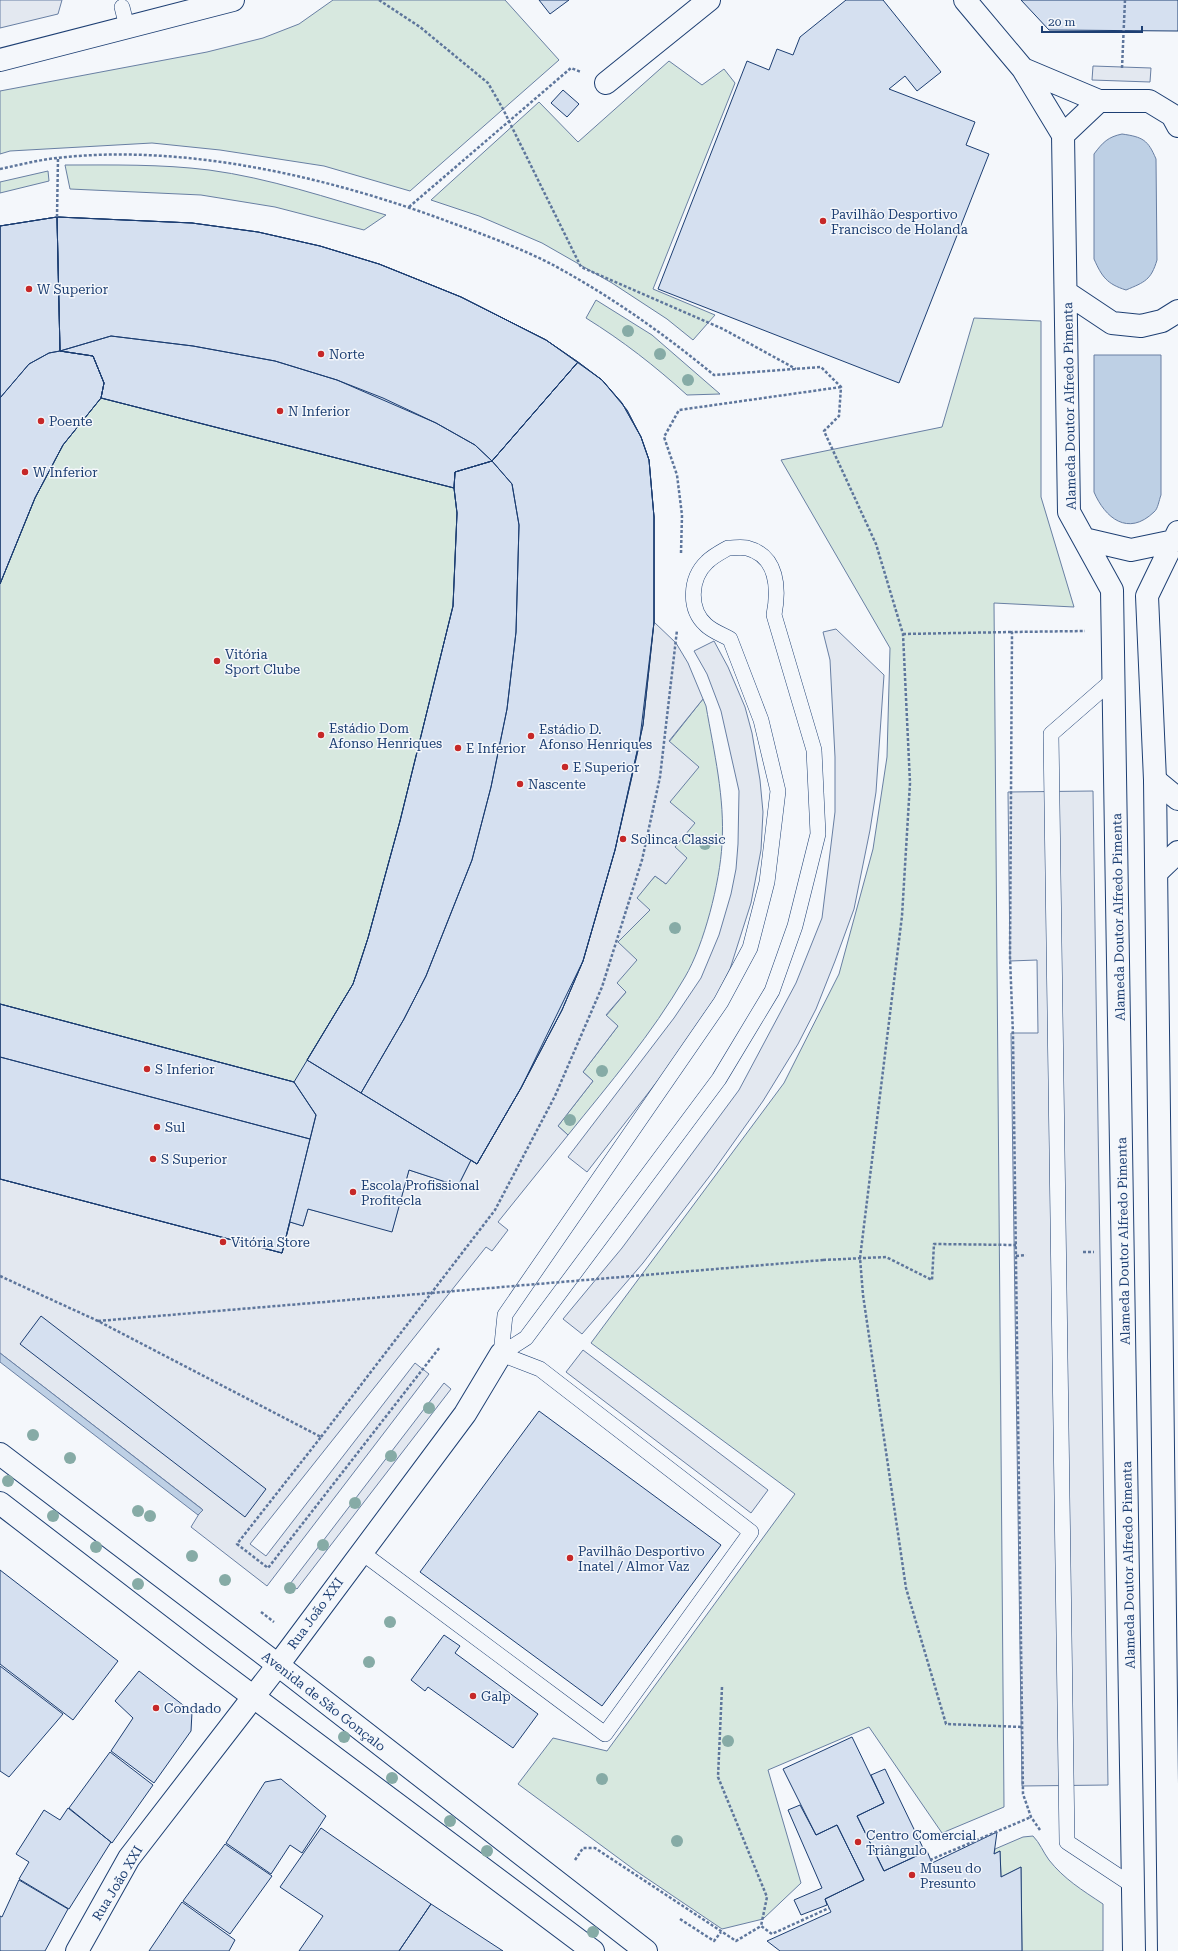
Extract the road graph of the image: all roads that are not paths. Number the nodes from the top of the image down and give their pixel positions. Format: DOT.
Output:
graph roads {
  1 [pos="233,0"];
  2 [pos="710,0"];
  3 [pos="965,0"];
  4 [pos="0,60"];
  5 [pos="1023,69"];
  6 [pos="606,82"];
  7 [pos="1099,101"];
  8 [pos="1178,126"];
  9 [pos="1063,135"];
  10 [pos="1067,293"];
  11 [pos="1178,311"];
  12 [pos="1176,536"];
  13 [pos="1084,539"];
  14 [pos="1114,679"];
  15 [pos="1156,780"];
  16 [pos="1178,799"];
  17 [pos="1178,852"];
  18 [pos="1156,872"];
  19 [pos="500,1354"];
  20 [pos="0,1454"];
  21 [pos="0,1503"];
  22 [pos="361,1552"];
  23 [pos="278,1665"];
  24 [pos="253,1697"];
  25 [pos="1132,1886"];
  26 [pos="78,1951"];
  27 [pos="594,1951"];
  28 [pos="646,1951"];
  29 [pos="1134,1951"];
  30 [pos="1169,1951"];
  1 -- 4 [label="main road"];
  2 -- 6 [label="main road"];
  3 -- 5 [label="main road"];
  5 -- 7 [label="main road"];
  5 -- 9 [label="main road"];
  7 -- 8 [label="main road"];
  7 -- 9 [label="main road"];
  9 -- 10 [label="main road, Alameda Doutor Alfredo Pimenta"];
  10 -- 11 [label="main road, Alameda Doutor Alfredo Pimenta"];
  10 -- 13 [label="main road, Alameda Doutor Alfredo Pimenta"];
  12 -- 13 [label="main road"];
  12 -- 15 [label="main road"];
  13 -- 14 [label="main road, Alameda Doutor Alfredo Pimenta"];
  14 -- 25 [label="main road, Alameda Doutor Alfredo Pimenta"];
  14 -- 25 [label="lane"];
  15 -- 16 [label="main road"];
  15 -- 18 [label="main road"];
  17 -- 18 [label="main road"];
  18 -- 30 [label="main road"];
  19 -- 19 [label="lane"];
  19 -- 22 [label="main road, Rua João XXI"];
  19 -- 22 [label="lane"];
  20 -- 23 [label="main road, Avenida de São Gonçalo"];
  21 -- 24 [label="main road"];
  22 -- 23 [label="main road, Rua João XXI"];
  23 -- 24 [label="main road, Rua João XXI"];
  23 -- 28 [label="main road, Avenida de São Gonçalo"];
  24 -- 26 [label="main road, Rua João XXI"];
  24 -- 27 [label="main road"];
  25 -- 29 [label="main road, Alameda Doutor Alfredo Pimenta"];
}
